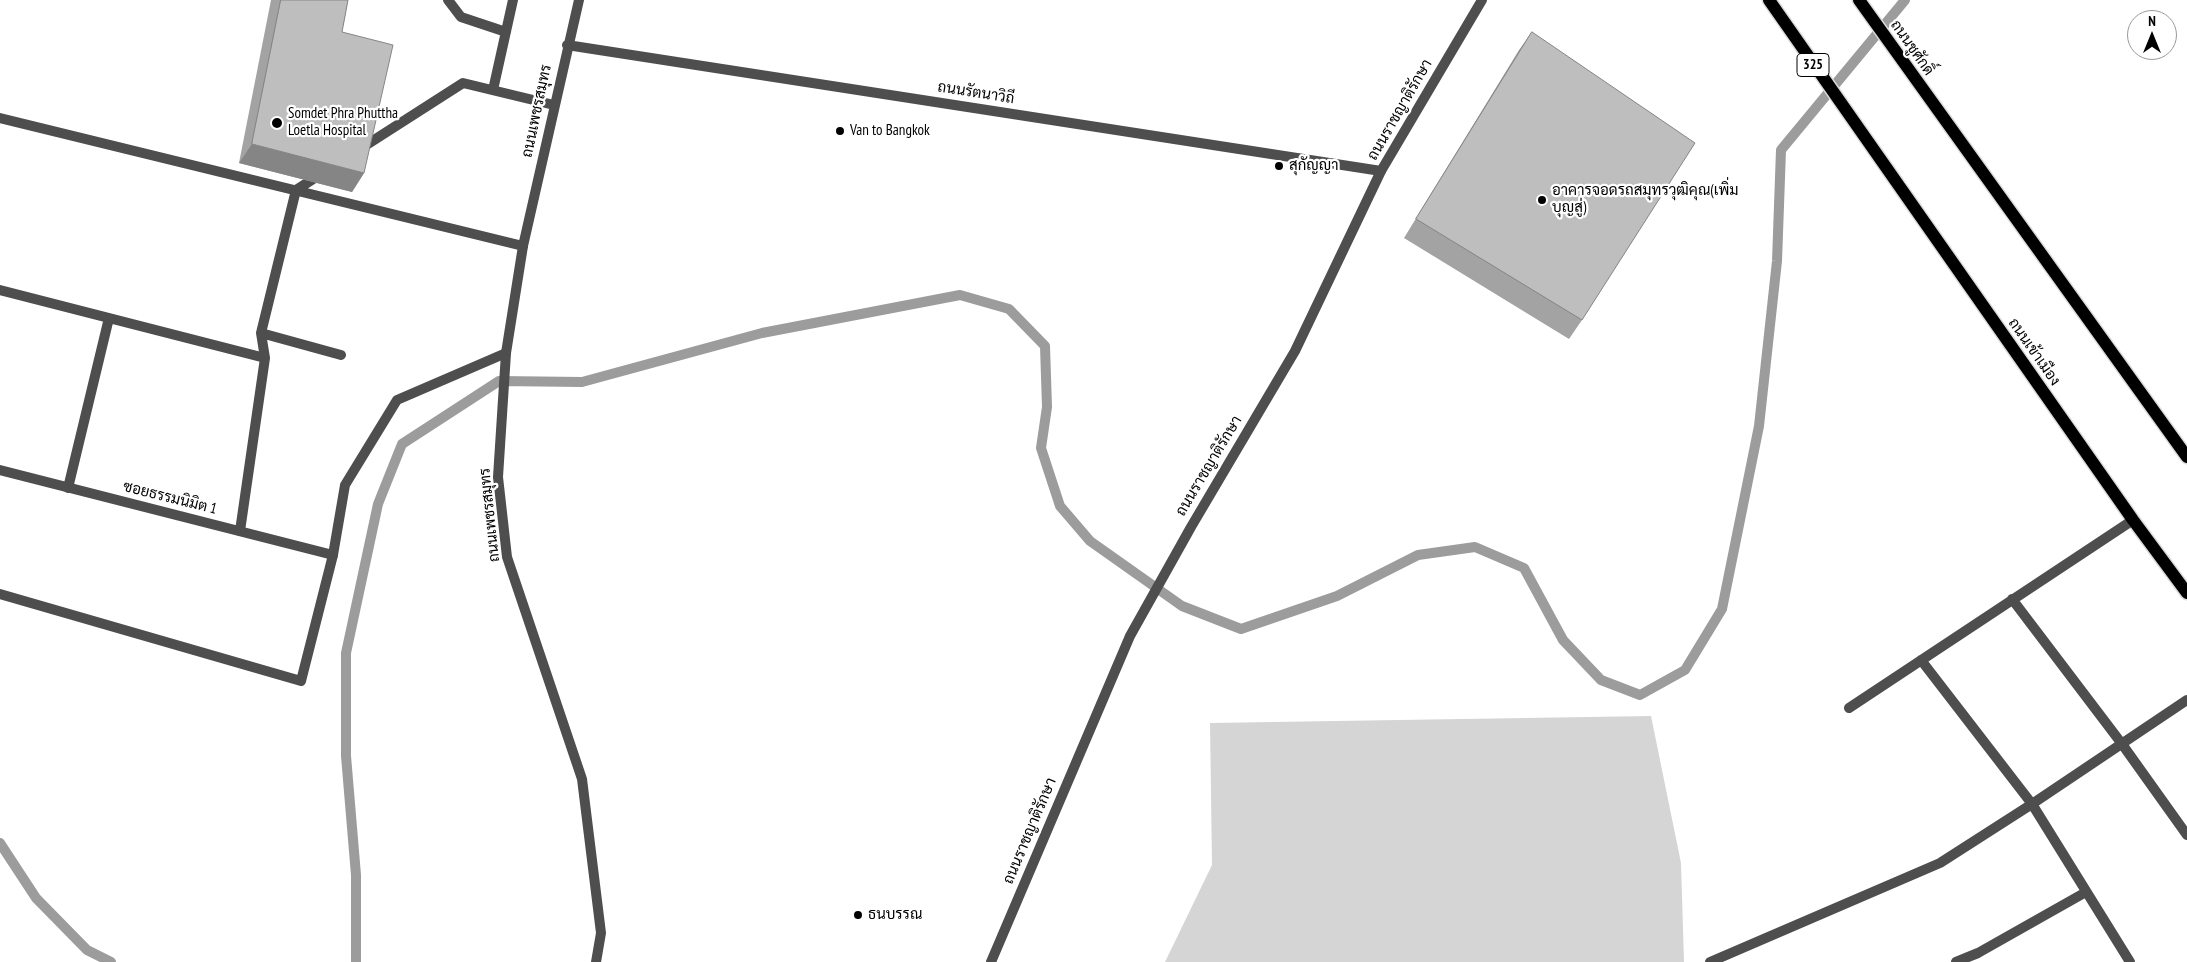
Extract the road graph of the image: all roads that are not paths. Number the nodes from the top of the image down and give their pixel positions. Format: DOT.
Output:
graph roads {
  1 [pos="448,0"];
  2 [pos="513,0"];
  3 [pos="579,0"];
  4 [pos="1482,0"];
  5 [pos="1769,0"];
  6 [pos="1859,0"];
  7 [pos="506,32"];
  8 [pos="567,45"];
  9 [pos="492,90"];
  10 [pos="554,105"];
  11 [pos="0,118"];
  12 [pos="355,153"];
  13 [pos="330,169"];
  14 [pos="1381,170"];
  15 [pos="296,190"];
  16 [pos="523,246"];
  17 [pos="0,290"];
  18 [pos="109,318"];
  19 [pos="261,334"];
  20 [pos="506,353"];
  21 [pos="341,354"];
  22 [pos="266,358"];
  23 [pos="2187,457"];
  24 [pos="0,470"];
  25 [pos="68,488"];
  26 [pos="2133,520"];
  27 [pos="240,531"];
  28 [pos="332,555"];
  29 [pos="2187,593"];
  30 [pos="0,594"];
  31 [pos="2012,599"];
  32 [pos="1921,660"];
  33 [pos="2187,700"];
  34 [pos="1849,708"];
  35 [pos="2122,744"];
  36 [pos="2032,804"];
  37 [pos="2187,835"];
  38 [pos="2086,892"];
  39 [pos="596,962"];
  40 [pos="990,962"];
  41 [pos="1710,962"];
  42 [pos="1956,962"];
  43 [pos="2130,962"];
  1 -- 7 [label="street"];
  2 -- 7 [label="street"];
  3 -- 8 [label="street, ถนนเพชรสมุทร"];
  4 -- 14 [label="street, ถนนราชญาติรักษา"];
  5 -- 26 [label="main road, ถนนเข้าเมือง / 325"];
  6 -- 23 [label="main road, ถนนชูศักดิ์"];
  7 -- 9 [label="street"];
  8 -- 10 [label="street, ถนนเพชรสมุทร"];
  8 -- 14 [label="street, ถนนรัตนาวิถี"];
  9 -- 10 [label="street"];
  9 -- 12 [label="street"];
  10 -- 16 [label="street, ถนนเพชรสมุทร"];
  11 -- 15 [label="street"];
  13 -- 15 [label="street"];
  14 -- 40 [label="street, ถนนราชญาติรักษา"];
  15 -- 16 [label="street"];
  15 -- 19 [label="street"];
  16 -- 20 [label="street, ถนนเพชรสมุทร"];
  17 -- 18 [label="street"];
  18 -- 22 [label="street"];
  18 -- 25 [label="street"];
  19 -- 21 [label="street"];
  19 -- 22 [label="street"];
  20 -- 28 [label="street"];
  20 -- 39 [label="street, ถนนเพชรสมุทร"];
  22 -- 27 [label="street"];
  24 -- 25 [label="street, ซอยธรรมนิมิต 1"];
  25 -- 27 [label="street, ซอยธรรมนิมิต 1"];
  26 -- 29 [label="main road, ถนนเข้าเมือง"];
  26 -- 31 [label="street"];
  27 -- 28 [label="street, ซอยธรรมนิมิต 1"];
  28 -- 30 [label="street"];
  31 -- 32 [label="street"];
  31 -- 35 [label="street"];
  32 -- 34 [label="street"];
  32 -- 36 [label="street"];
  33 -- 35 [label="street"];
  35 -- 36 [label="street"];
  35 -- 37 [label="street"];
  36 -- 38 [label="street"];
  36 -- 41 [label="street"];
  38 -- 42 [label="street"];
  38 -- 43 [label="street"];
}
